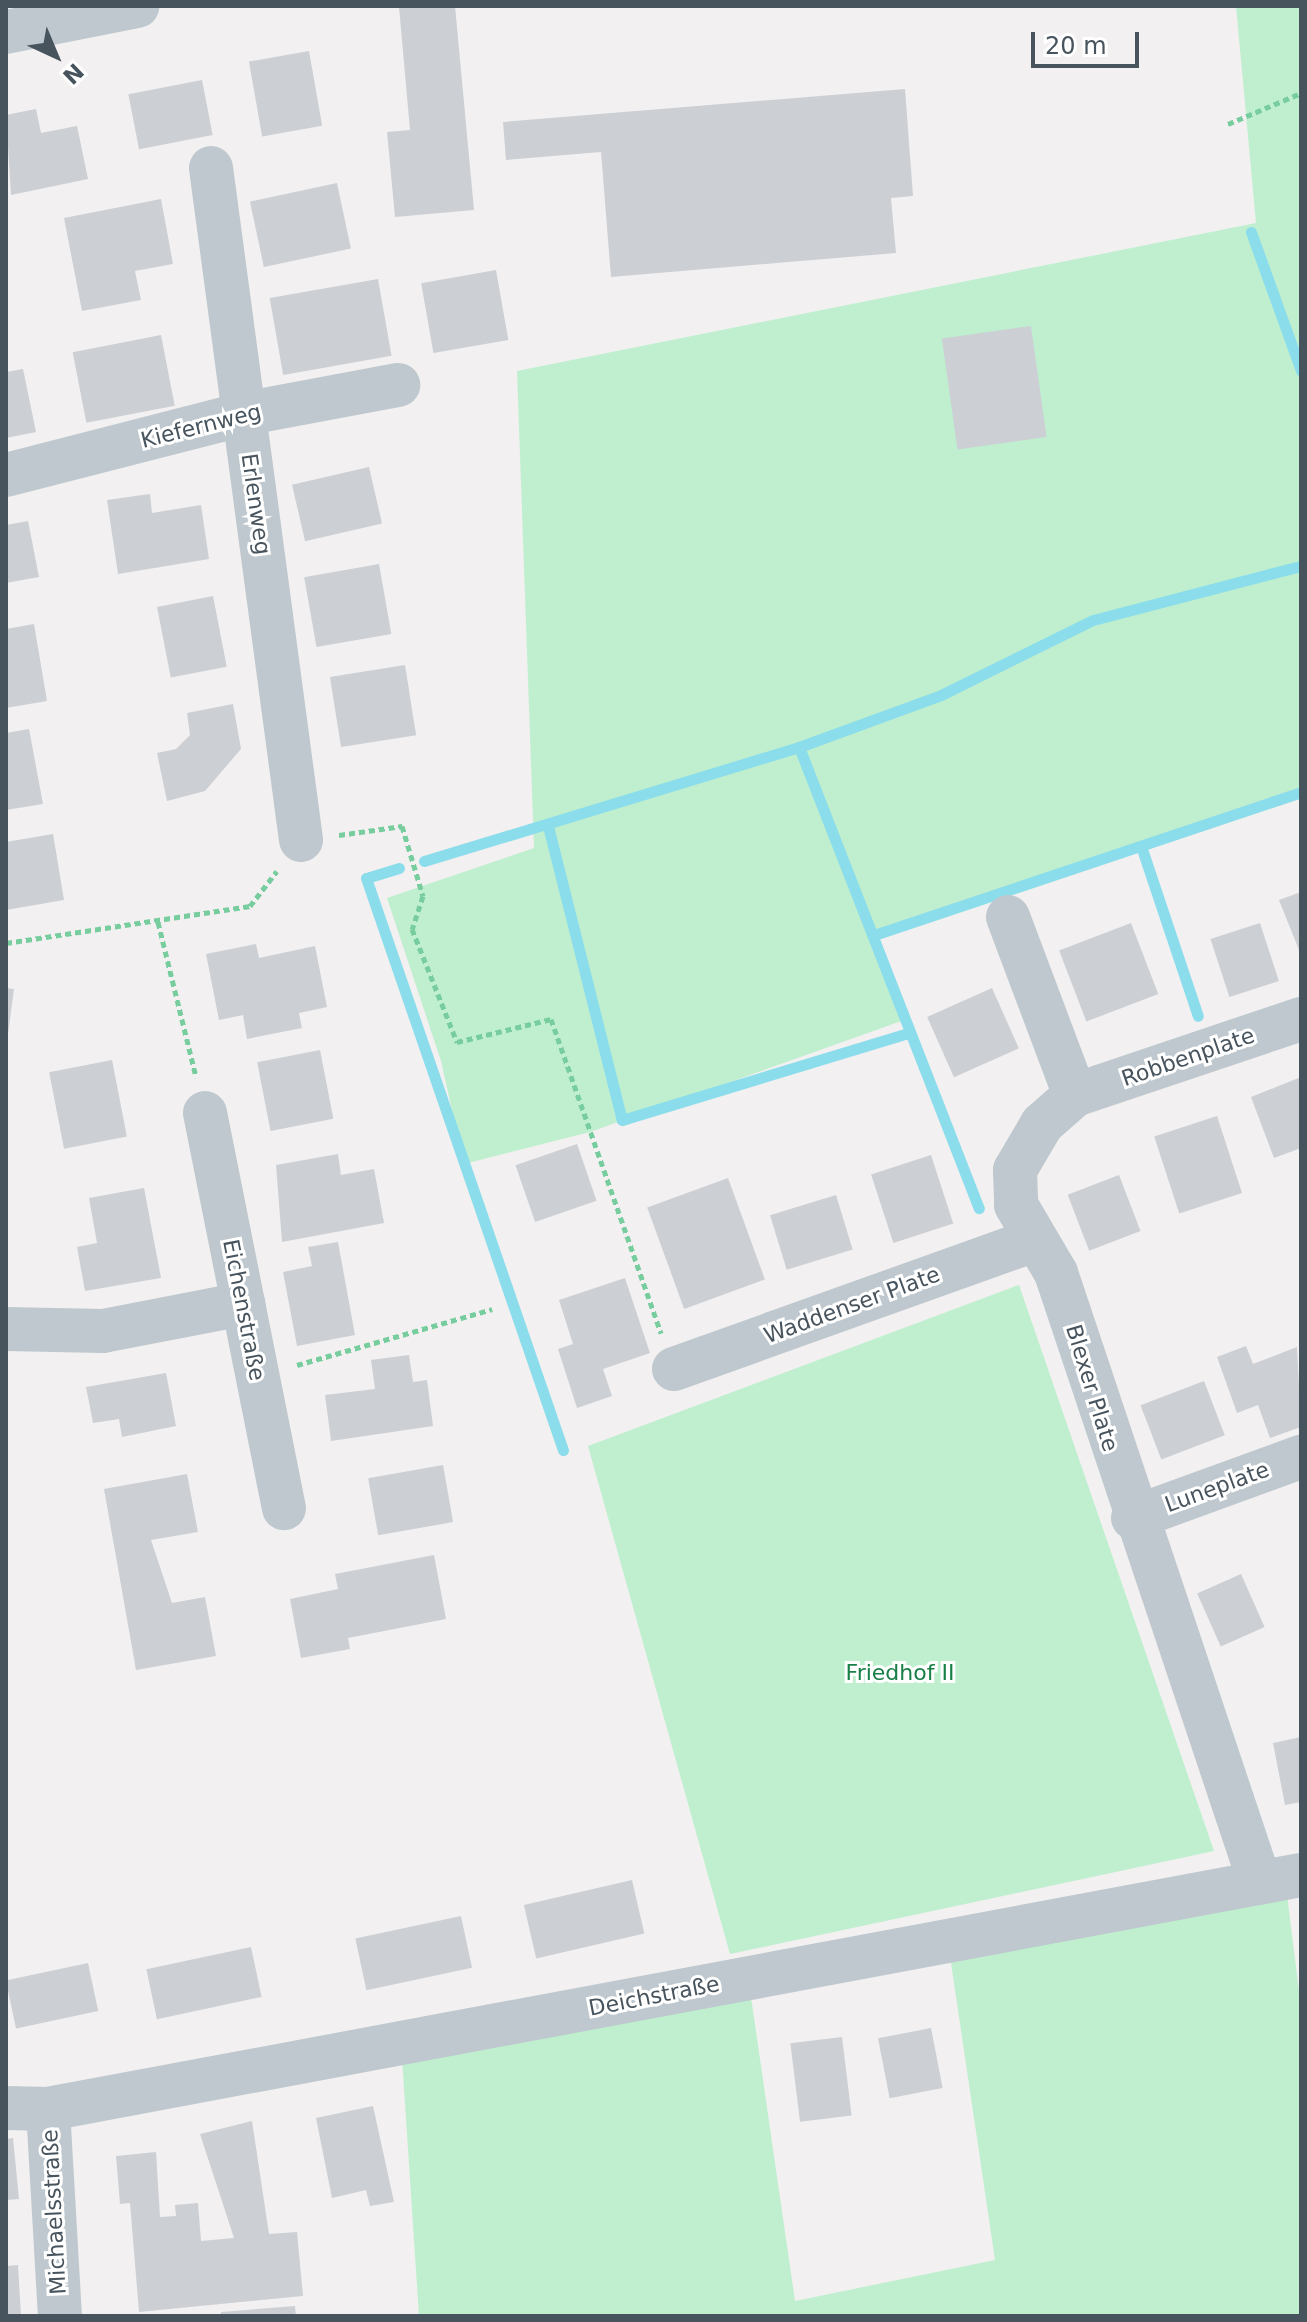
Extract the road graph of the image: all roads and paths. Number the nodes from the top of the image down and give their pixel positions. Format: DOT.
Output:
graph roads {
  1 [pos="137,6"];
  2 [pos="6,32"];
  3 [pos="1301,93"];
  4 [pos="1228,124"];
  5 [pos="211,168"];
  6 [pos="398,385"];
  7 [pos="243,414"];
  8 [pos="6,475"];
  9 [pos="301,840"];
  10 [pos="1008,917"];
  11 [pos="158,922"];
  12 [pos="6,943"];
  13 [pos="1301,1019"];
  14 [pos="1075,1095"];
  15 [pos="205,1113"];
  16 [pos="1031,1241"];
  17 [pos="243,1304"];
  18 [pos="492,1309"];
  19 [pos="6,1329"];
  20 [pos="674,1369"];
  21 [pos="258,1376"];
  22 [pos="1301,1457"];
  23 [pos="284,1508"];
  24 [pos="1133,1518"];
  25 [pos="1281,1879"];
  26 [pos="27,2108"];
  27 [pos="60,2316"];
  1 -- 2 [label="street"];
  3 -- 4 [label="path"];
  5 -- 7 [label="street, Erlenweg"];
  6 -- 7 [label="street, Kiefernweg"];
  7 -- 8 [label="street, Kiefernweg"];
  7 -- 9 [label="street, Erlenweg"];
  9 -- 11 [label="path"];
  9 -- 20 [label="path"];
  10 -- 14 [label="street"];
  11 -- 12 [label="path"];
  11 -- 15 [label="path"];
  13 -- 14 [label="street, Robbenplate"];
  14 -- 16 [label="street, Blexer Plate"];
  15 -- 17 [label="street, Eichenstraße"];
  16 -- 20 [label="street, Waddenser Plate"];
  16 -- 24 [label="street, Blexer Plate"];
  17 -- 19 [label="street"];
  17 -- 21 [label="street, Eichenstraße"];
  18 -- 21 [label="path"];
  21 -- 23 [label="street, Eichenstraße"];
  22 -- 24 [label="street, Luneplate"];
  24 -- 25 [label="street, Blexer Plate"];
  25 -- 26 [label="street, Deichstraße"];
  26 -- 27 [label="street, Michaelsstraße"];
}
